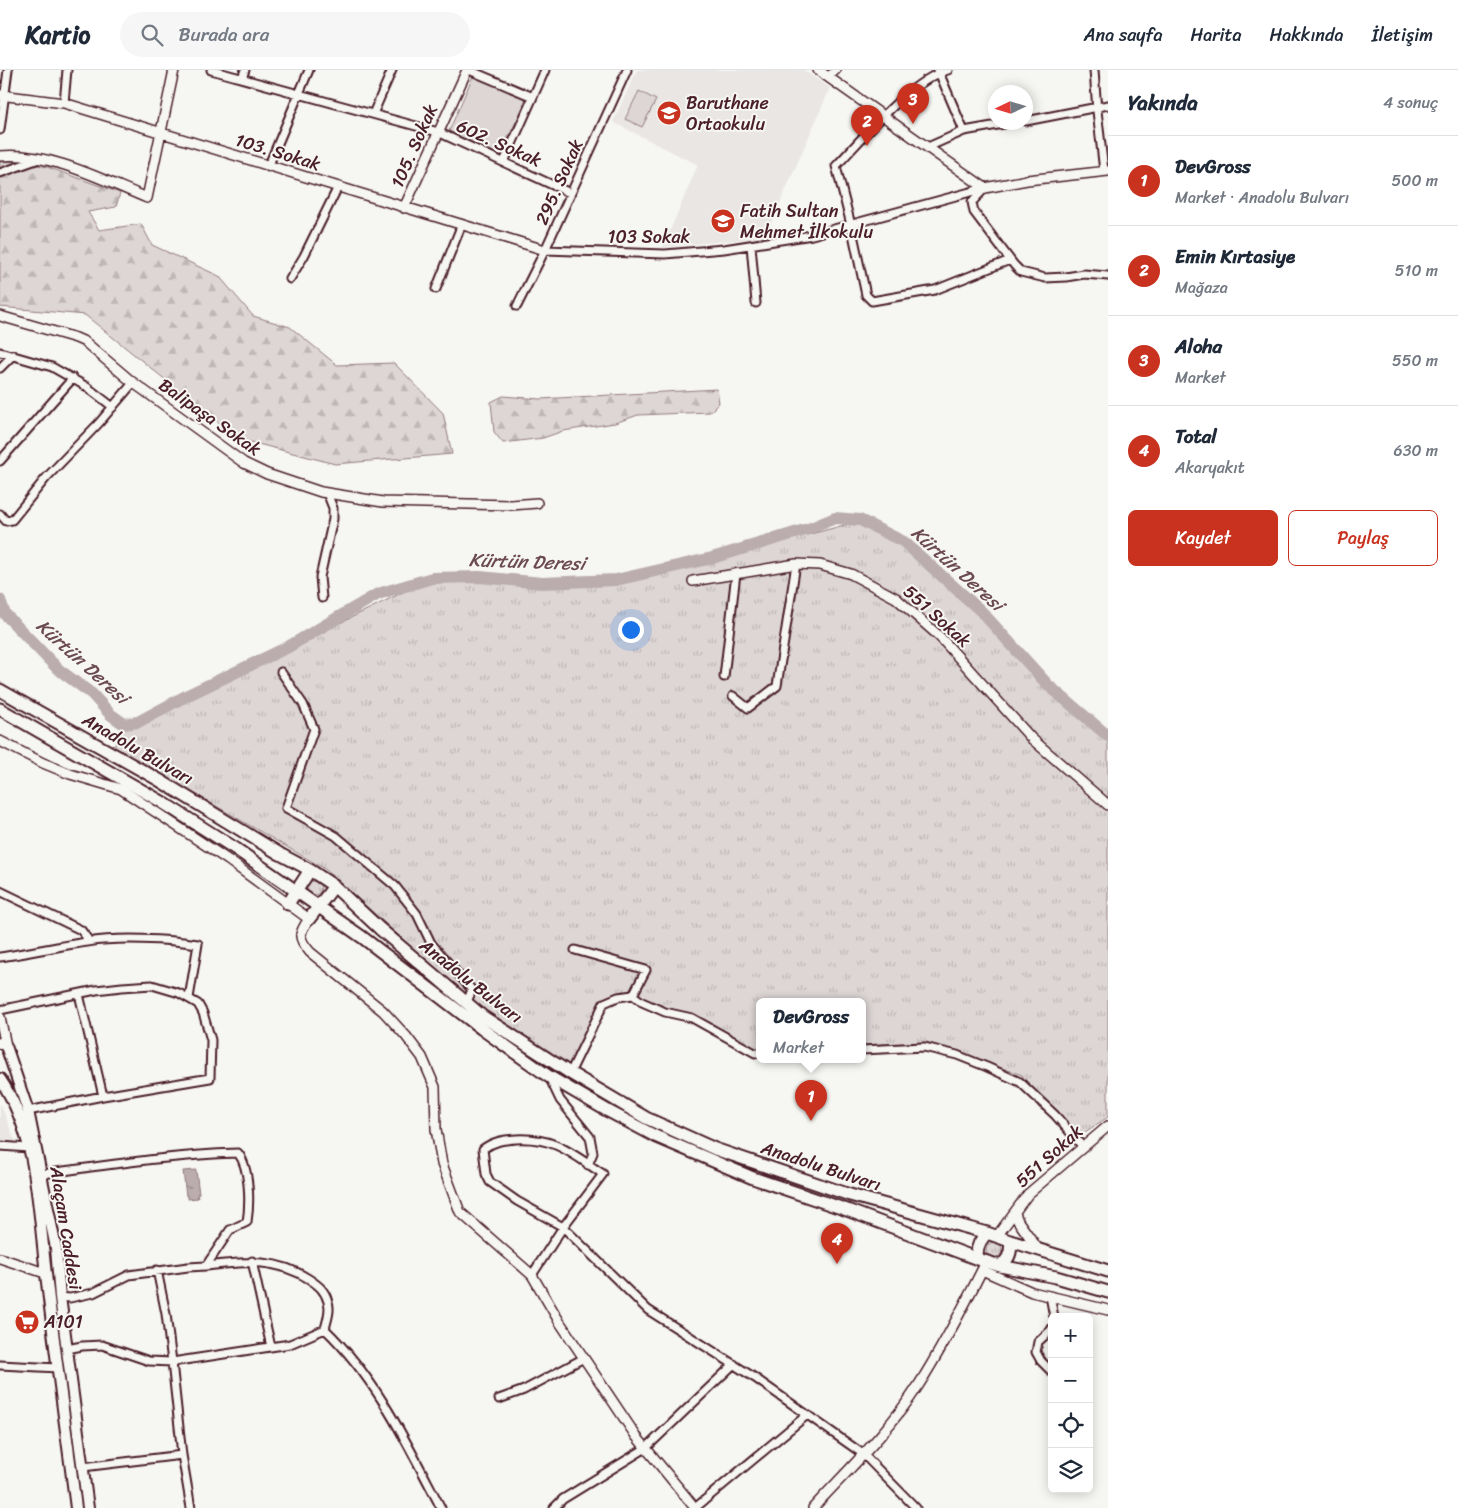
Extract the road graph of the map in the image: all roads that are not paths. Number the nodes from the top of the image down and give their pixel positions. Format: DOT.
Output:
graph roads {
  1 [pos="8,70"];
  2 [pos="67,70"];
  3 [pos="174,70"];
  4 [pos="211,70"];
  5 [pos="246,70"];
  6 [pos="310,70"];
  7 [pos="392,70"];
  8 [pos="468,70"];
  9 [pos="545,70"];
  10 [pos="627,70"];
  11 [pos="818,70"];
  12 [pos="836,70"];
  13 [pos="948,70"];
  14 [pos="1094,70"];
  15 [pos="939,71"];
  16 [pos="828,76"];
  17 [pos="242,78"];
  18 [pos="2,95"];
  19 [pos="299,95"];
  20 [pos="533,97"];
  21 [pos="64,103"];
  22 [pos="1108,105"];
  23 [pos="1097,107"];
  24 [pos="373,114"];
  25 [pos="883,116"];
  26 [pos="1033,119"];
  27 [pos="988,127"];
  28 [pos="0,130"];
  29 [pos="964,131"];
  30 [pos="161,132"];
  31 [pos="438,132"];
  32 [pos="928,147"];
  33 [pos="0,156"];
  34 [pos="39,158"];
  35 [pos="504,162"];
  36 [pos="268,167"];
  37 [pos="1106,171"];
  38 [pos="0,173"];
  39 [pos="338,187"];
  40 [pos="985,188"];
  41 [pos="570,193"];
  42 [pos="404,208"];
  43 [pos="462,224"];
  44 [pos="851,225"];
  45 [pos="751,245"];
  46 [pos="545,250"];
  47 [pos="1010,260"];
  48 [pos="1108,276"];
  49 [pos="290,279"];
  50 [pos="436,288"];
  51 [pos="756,303"];
  52 [pos="517,306"];
  53 [pos="0,316"];
  54 [pos="0,352"];
  55 [pos="12,355"];
  56 [pos="0,368"];
  57 [pos="73,378"];
  58 [pos="133,383"];
  59 [pos="113,407"];
  60 [pos="0,461"];
  61 [pos="327,493"];
  62 [pos="537,503"];
  63 [pos="0,514"];
  64 [pos="796,564"];
  65 [pos="736,573"];
  66 [pos="693,581"];
  67 [pos="322,598"];
  68 [pos="281,672"];
  69 [pos="724,677"];
  70 [pos="0,690"];
  71 [pos="733,696"];
  72 [pos="0,709"];
  73 [pos="0,741"];
  74 [pos="1108,805"];
  75 [pos="310,870"];
  76 [pos="334,886"];
  77 [pos="0,891"];
  78 [pos="296,892"];
  79 [pos="288,904"];
  80 [pos="318,907"];
  81 [pos="309,919"];
  82 [pos="89,941"];
  83 [pos="575,950"];
  84 [pos="0,956"];
  85 [pos="79,994"];
  86 [pos="634,996"];
  87 [pos="189,998"];
  88 [pos="466,1005"];
  89 [pos="0,1010"];
  90 [pos="0,1021"];
  91 [pos="3,1044"];
  92 [pos="866,1050"];
  93 [pos="756,1053"];
  94 [pos="570,1073"];
  95 [pos="548,1076"];
  96 [pos="0,1079"];
  97 [pos="103,1096"];
  98 [pos="28,1110"];
  99 [pos="1108,1126"];
  100 [pos="0,1146"];
  101 [pos="1083,1147"];
  102 [pos="29,1148"];
  103 [pos="588,1165"];
  104 [pos="42,1174"];
  105 [pos="1015,1213"];
  106 [pos="563,1227"];
  107 [pos="992,1235"];
  108 [pos="1010,1241"];
  109 [pos="1038,1249"];
  110 [pos="0,1258"];
  111 [pos="252,1261"];
  112 [pos="982,1264"];
  113 [pos="206,1266"];
  114 [pos="1000,1266"];
  115 [pos="157,1270"];
  116 [pos="1108,1271"];
  117 [pos="46,1273"];
  118 [pos="532,1275"];
  119 [pos="1108,1292"];
  120 [pos="1050,1296"];
  121 [pos="60,1297"];
  122 [pos="1108,1310"];
  123 [pos="1053,1313"];
  124 [pos="325,1329"];
  125 [pos="1048,1333"];
  126 [pos="270,1347"];
  127 [pos="67,1349"];
  128 [pos="584,1358"];
  129 [pos="172,1362"];
  130 [pos="734,1364"];
  131 [pos="0,1365"];
  132 [pos="58,1368"];
  133 [pos="1048,1368"];
  134 [pos="499,1399"];
  135 [pos="807,1416"];
  136 [pos="646,1448"];
  137 [pos="863,1454"];
  138 [pos="182,1455"];
  139 [pos="83,1467"];
  140 [pos="76,1508"];
  141 [pos="88,1508"];
  142 [pos="191,1508"];
  143 [pos="441,1508"];
  144 [pos="554,1508"];
  145 [pos="695,1508"];
  146 [pos="813,1508"];
  147 [pos="916,1508"];
  1 -- 18 [label="street"];
  2 -- 21 [label="street"];
  3 -- 30 [label="street"];
  4 -- 17 [label="street, 602. Sokak"];
  5 -- 17 [label="street"];
  6 -- 19 [label="street"];
  7 -- 24 [label="street"];
  8 -- 20 [label="street"];
  8 -- 31 [label="street, 105. Sokak"];
  9 -- 20 [label="street"];
  10 -- 41 [label="street, 295. Sokak"];
  11 -- 16 [label="street"];
  12 -- 16 [label="street"];
  13 -- 15 [label="street"];
  14 -- 23 [label="street"];
  15 -- 25 [label="street"];
  15 -- 29 [label="street"];
  16 -- 25 [label="street"];
  17 -- 19 [label="street, 602. Sokak"];
  18 -- 21 [label="street, 103. Sokak"];
  18 -- 28 [label="street"];
  19 -- 24 [label="street, 602. Sokak"];
  19 -- 36 [label="street"];
  20 -- 35 [label="street"];
  21 -- 30 [label="street, 103. Sokak"];
  22 -- 23 [label="street"];
  23 -- 26 [label="street"];
  23 -- 37 [label="street"];
  24 -- 31 [label="street, 602. Sokak"];
  25 -- 32 [label="street"];
  25 -- 44 [label="street"];
  27 -- 29 [label="street"];
  29 -- 32 [label="street"];
  30 -- 34 [label="street"];
  30 -- 36 [label="street, 103. Sokak"];
  31 -- 35 [label="street, 602. Sokak"];
  31 -- 42 [label="street, 105. Sokak"];
  32 -- 40 [label="street"];
  33 -- 34 [label="street"];
  34 -- 38 [label="street"];
  35 -- 41 [label="street, 602. Sokak"];
  36 -- 39 [label="street, 103. Sokak"];
  37 -- 40 [label="street"];
  39 -- 42 [label="street, 103. Sokak"];
  39 -- 49 [label="street"];
  40 -- 44 [label="street, 103 Sokak"];
  40 -- 47 [label="street"];
  41 -- 46 [label="street, 295. Sokak"];
  42 -- 43 [label="street, 103. Sokak"];
  43 -- 46 [label="street, 103. Sokak"];
  43 -- 50 [label="street"];
  44 -- 45 [label="street, 103 Sokak"];
  44 -- 47 [label="street"];
  45 -- 46 [label="street, 103 Sokak"];
  45 -- 51 [label="street"];
  46 -- 52 [label="street, 295. Sokak"];
  47 -- 48 [label="street"];
  53 -- 58 [label="street, Balipaşa Sokak"];
  54 -- 55 [label="street"];
  55 -- 56 [label="street"];
  55 -- 57 [label="street"];
  57 -- 59 [label="street"];
  57 -- 60 [label="street"];
  58 -- 59 [label="street"];
  58 -- 61 [label="street, Balipaşa Sokak"];
  59 -- 63 [label="street"];
  61 -- 62 [label="street, Balipaşa Sokak"];
  61 -- 67 [label="street"];
  64 -- 65 [label="street, 551 Sokak"];
  64 -- 71 [label="street"];
  64 -- 74 [label="street, 551 Sokak"];
  65 -- 66 [label="street, 551 Sokak"];
  65 -- 69 [label="street"];
  68 -- 88 [label="street"];
  70 -- 75 [label="highway, Anadolu Bulvarı"];
  72 -- 78 [label="highway, Anadolu Bulvarı"];
  73 -- 79 [label="street"];
  75 -- 76 [label="highway, Anadolu Bulvarı"];
  75 -- 78 [label="highway"];
  76 -- 80 [label="highway"];
  76 -- 88 [label="highway, Anadolu Bulvarı"];
  77 -- 82 [label="street"];
  78 -- 79 [label="highway"];
  78 -- 80 [label="highway, Anadolu Bulvarı"];
  79 -- 81 [label="street"];
  80 -- 81 [label="highway"];
  80 -- 95 [label="highway, Anadolu Bulvarı"];
  81 -- 118 [label="street"];
  82 -- 84 [label="street"];
  82 -- 87 [label="street"];
  83 -- 86 [label="street"];
  85 -- 87 [label="street"];
  85 -- 89 [label="street"];
  85 -- 97 [label="street"];
  86 -- 93 [label="street"];
  86 -- 94 [label="street"];
  87 -- 97 [label="street"];
  88 -- 94 [label="highway, Anadolu Bulvarı"];
  90 -- 91 [label="street"];
  91 -- 98 [label="main road, Alaçam Caddesi"];
  92 -- 101 [label="street"];
  94 -- 107 [label="highway, Anadolu Bulvarı"];
  95 -- 103 [label="street"];
  95 -- 112 [label="highway, Anadolu Bulvarı"];
  96 -- 102 [label="main road, Alaçam Caddesi"];
  97 -- 98 [label="street"];
  98 -- 104 [label="main road, Alaçam Caddesi"];
  99 -- 101 [label="street, 551 Sokak"];
  100 -- 102 [label="street"];
  101 -- 105 [label="street, 551 Sokak"];
  102 -- 117 [label="main road, Alaçam Caddesi"];
  103 -- 106 [label="street"];
  103 -- 106 [label="street"];
  104 -- 113 [label="street"];
  104 -- 121 [label="main road, Alaçam Caddesi"];
  105 -- 107 [label="street, 551 Sokak"];
  105 -- 109 [label="street"];
  106 -- 118 [label="street"];
  106 -- 130 [label="street"];
  107 -- 108 [label="highway"];
  107 -- 112 [label="highway"];
  108 -- 109 [label="highway"];
  108 -- 114 [label="highway"];
  109 -- 116 [label="highway"];
  110 -- 117 [label="street"];
  111 -- 113 [label="street"];
  111 -- 124 [label="street"];
  111 -- 126 [label="street"];
  112 -- 114 [label="highway"];
  112 -- 120 [label="street"];
  112 -- 137 [label="street"];
  113 -- 115 [label="street"];
  114 -- 119 [label="highway"];
  115 -- 121 [label="street"];
  115 -- 129 [label="street"];
  117 -- 132 [label="main road, Alaçam Caddesi"];
  118 -- 128 [label="street"];
  120 -- 122 [label="street"];
  120 -- 123 [label="street"];
  121 -- 127 [label="main road, Alaçam Caddesi"];
  124 -- 126 [label="street"];
  124 -- 143 [label="street"];
  125 -- 133 [label="street"];
  126 -- 129 [label="street"];
  127 -- 129 [label="street"];
  127 -- 139 [label="main road, Alaçam Caddesi"];
  128 -- 134 [label="street"];
  128 -- 136 [label="street"];
  129 -- 138 [label="street"];
  130 -- 135 [label="street"];
  130 -- 136 [label="street"];
  131 -- 132 [label="street"];
  132 -- 140 [label="main road, Alaçam Caddesi"];
  135 -- 137 [label="street"];
  135 -- 145 [label="street"];
  136 -- 144 [label="street"];
  136 -- 145 [label="street"];
  137 -- 146 [label="street"];
  137 -- 147 [label="street"];
  138 -- 139 [label="street"];
  138 -- 142 [label="street"];
  139 -- 141 [label="main road, Alaçam Caddesi"];
}
